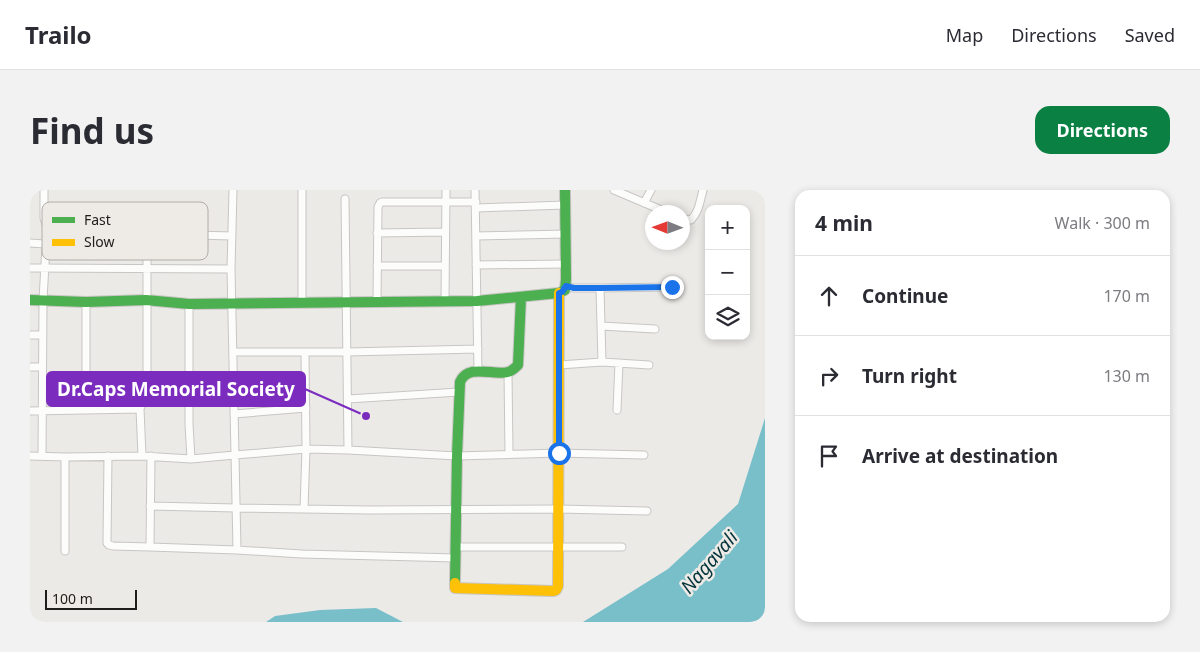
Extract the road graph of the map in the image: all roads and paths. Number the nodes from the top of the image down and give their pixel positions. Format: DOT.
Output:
graph roads {
  1 [pos="233,190"];
  2 [pos="302,190"];
  3 [pos="446,190"];
  4 [pos="475,190"];
  5 [pos="565,190"];
  6 [pos="614,190"];
  7 [pos="651,190"];
  8 [pos="703,190"];
  9 [pos="345,199"];
  10 [pos="446,202"];
  11 [pos="644,203"];
  12 [pos="476,205"];
  13 [pos="565,205"];
  14 [pos="649,205"];
  15 [pos="690,220"];
  16 [pos="445,232"];
  17 [pos="378,233"];
  18 [pos="566,234"];
  19 [pos="208,235"];
  20 [pos="232,236"];
  21 [pos="476,236"];
  22 [pos="45,260"];
  23 [pos="147,260"];
  24 [pos="566,264"];
  25 [pos="476,265"];
  26 [pos="377,266"];
  27 [pos="445,266"];
  28 [pos="30,268"];
  29 [pos="44,268"];
  30 [pos="147,268"];
  31 [pos="231,269"];
  32 [pos="672,287"];
  33 [pos="600,288"];
  34 [pos="562,290"];
  35 [pos="520,297"];
  36 [pos="30,300"];
  37 [pos="43,300"];
  38 [pos="146,300"];
  39 [pos="445,301"];
  40 [pos="477,301"];
  41 [pos="86,302"];
  42 [pos="346,302"];
  43 [pos="377,302"];
  44 [pos="302,303"];
  45 [pos="189,304"];
  46 [pos="232,304"];
  47 [pos="601,326"];
  48 [pos="655,329"];
  49 [pos="30,335"];
  50 [pos="42,335"];
  51 [pos="478,349"];
  52 [pos="233,352"];
  53 [pos="305,352"];
  54 [pos="347,352"];
  55 [pos="602,362"];
  56 [pos="619,363"];
  57 [pos="559,365"];
  58 [pos="649,365"];
  59 [pos="30,367"];
  60 [pos="42,367"];
  61 [pos="478,372"];
  62 [pos="508,372"];
  63 [pos="459,392"];
  64 [pos="348,398"];
  65 [pos="306,408"];
  66 [pos="140,409"];
  67 [pos="30,410"];
  68 [pos="86,410"];
  69 [pos="617,410"];
  70 [pos="42,411"];
  71 [pos="234,414"];
  72 [pos="306,450"];
  73 [pos="348,450"];
  74 [pos="559,453"];
  75 [pos="509,454"];
  76 [pos="235,455"];
  77 [pos="644,455"];
  78 [pos="30,456"];
  79 [pos="42,456"];
  80 [pos="108,456"];
  81 [pos="142,456"];
  82 [pos="151,456"];
  83 [pos="457,456"];
  84 [pos="65,457"];
  85 [pos="191,458"];
  86 [pos="150,506"];
  87 [pos="236,508"];
  88 [pos="304,509"];
  89 [pos="559,509"];
  90 [pos="456,510"];
  91 [pos="647,511"];
  92 [pos="150,547"];
  93 [pos="558,547"];
  94 [pos="622,547"];
  95 [pos="456,548"];
  96 [pos="65,550"];
  97 [pos="237,550"];
  98 [pos="456,558"];
  1 -- 20 [label="street"];
  2 -- 44 [label="street"];
  3 -- 10 [label="street"];
  4 -- 12 [label="street"];
  5 -- 13 [label="street"];
  6 -- 11 [label="street"];
  7 -- 11 [label="street"];
  8 -- 15 [label="street"];
  9 -- 42 [label="street"];
  10 -- 12 [label="street"];
  10 -- 16 [label="street"];
  10 -- 17 [label="street"];
  11 -- 14 [label="street"];
  12 -- 13 [label="street"];
  12 -- 21 [label="street"];
  13 -- 18 [label="street"];
  16 -- 17 [label="street"];
  16 -- 27 [label="street"];
  17 -- 26 [label="street"];
  18 -- 21 [label="street"];
  18 -- 24 [label="street"];
  19 -- 20 [label="street"];
  20 -- 31 [label="street"];
  21 -- 25 [label="street"];
  22 -- 29 [label="street"];
  23 -- 30 [label="street"];
  24 -- 25 [label="street"];
  24 -- 34 [label="street"];
  25 -- 40 [label="street"];
  26 -- 27 [label="street"];
  26 -- 43 [label="street"];
  27 -- 39 [label="street"];
  28 -- 29 [label="street"];
  29 -- 30 [label="street"];
  29 -- 37 [label="street"];
  30 -- 31 [label="street"];
  30 -- 38 [label="street"];
  31 -- 46 [label="street"];
  32 -- 33 [label="street"];
  33 -- 34 [label="street"];
  33 -- 47 [label="street"];
  34 -- 35 [label="street"];
  34 -- 57 [label="street"];
  35 -- 40 [label="street"];
  35 -- 62 [label="street"];
  36 -- 37 [label="street"];
  37 -- 41 [label="street"];
  37 -- 50 [label="street"];
  38 -- 41 [label="street"];
  38 -- 45 [label="street"];
  38 -- 66 [label="street"];
  39 -- 40 [label="street"];
  39 -- 43 [label="street"];
  40 -- 51 [label="street"];
  41 -- 68 [label="street"];
  42 -- 43 [label="street"];
  42 -- 44 [label="street"];
  42 -- 54 [label="street"];
  44 -- 46 [label="street"];
  45 -- 46 [label="street"];
  45 -- 85 [label="street"];
  46 -- 52 [label="street"];
  47 -- 48 [label="street"];
  47 -- 55 [label="street"];
  49 -- 50 [label="street"];
  50 -- 60 [label="street"];
  51 -- 54 [label="street"];
  51 -- 61 [label="street"];
  52 -- 53 [label="street"];
  52 -- 71 [label="street"];
  53 -- 54 [label="street"];
  53 -- 65 [label="street"];
  54 -- 64 [label="street"];
  55 -- 56 [label="street"];
  55 -- 57 [label="street"];
  56 -- 58 [label="street"];
  56 -- 69 [label="street"];
  57 -- 74 [label="street"];
  59 -- 60 [label="street"];
  60 -- 70 [label="street"];
  61 -- 62 [label="street"];
  61 -- 63 [label="street"];
  62 -- 75 [label="street"];
  63 -- 64 [label="street"];
  63 -- 83 [label="street"];
  64 -- 73 [label="street"];
  65 -- 71 [label="street"];
  65 -- 72 [label="street"];
  66 -- 68 [label="street"];
  66 -- 81 [label="street"];
  67 -- 70 [label="street"];
  68 -- 70 [label="street"];
  70 -- 79 [label="street"];
  71 -- 76 [label="street"];
  72 -- 73 [label="street"];
  72 -- 76 [label="street"];
  72 -- 88 [label="street"];
  73 -- 83 [label="street"];
  74 -- 75 [label="street"];
  74 -- 77 [label="street"];
  74 -- 89 [label="street"];
  75 -- 83 [label="street"];
  76 -- 85 [label="street"];
  76 -- 87 [label="street"];
  78 -- 79 [label="street"];
  79 -- 84 [label="street"];
  80 -- 81 [label="street"];
  80 -- 84 [label="street"];
  80 -- 92 [label="street"];
  81 -- 82 [label="street"];
  82 -- 85 [label="street"];
  82 -- 86 [label="street"];
  83 -- 90 [label="street"];
  84 -- 96 [label="street"];
  86 -- 87 [label="street"];
  86 -- 92 [label="street"];
  87 -- 88 [label="street"];
  87 -- 97 [label="street"];
  88 -- 90 [label="street"];
  89 -- 90 [label="street"];
  89 -- 91 [label="street"];
  89 -- 93 [label="street"];
  90 -- 95 [label="street"];
  92 -- 97 [label="street"];
  93 -- 94 [label="street"];
  93 -- 95 [label="street"];
  93 -- 98 [label="street"];
  95 -- 98 [label="street"];
  97 -- 98 [label="street"];
}
